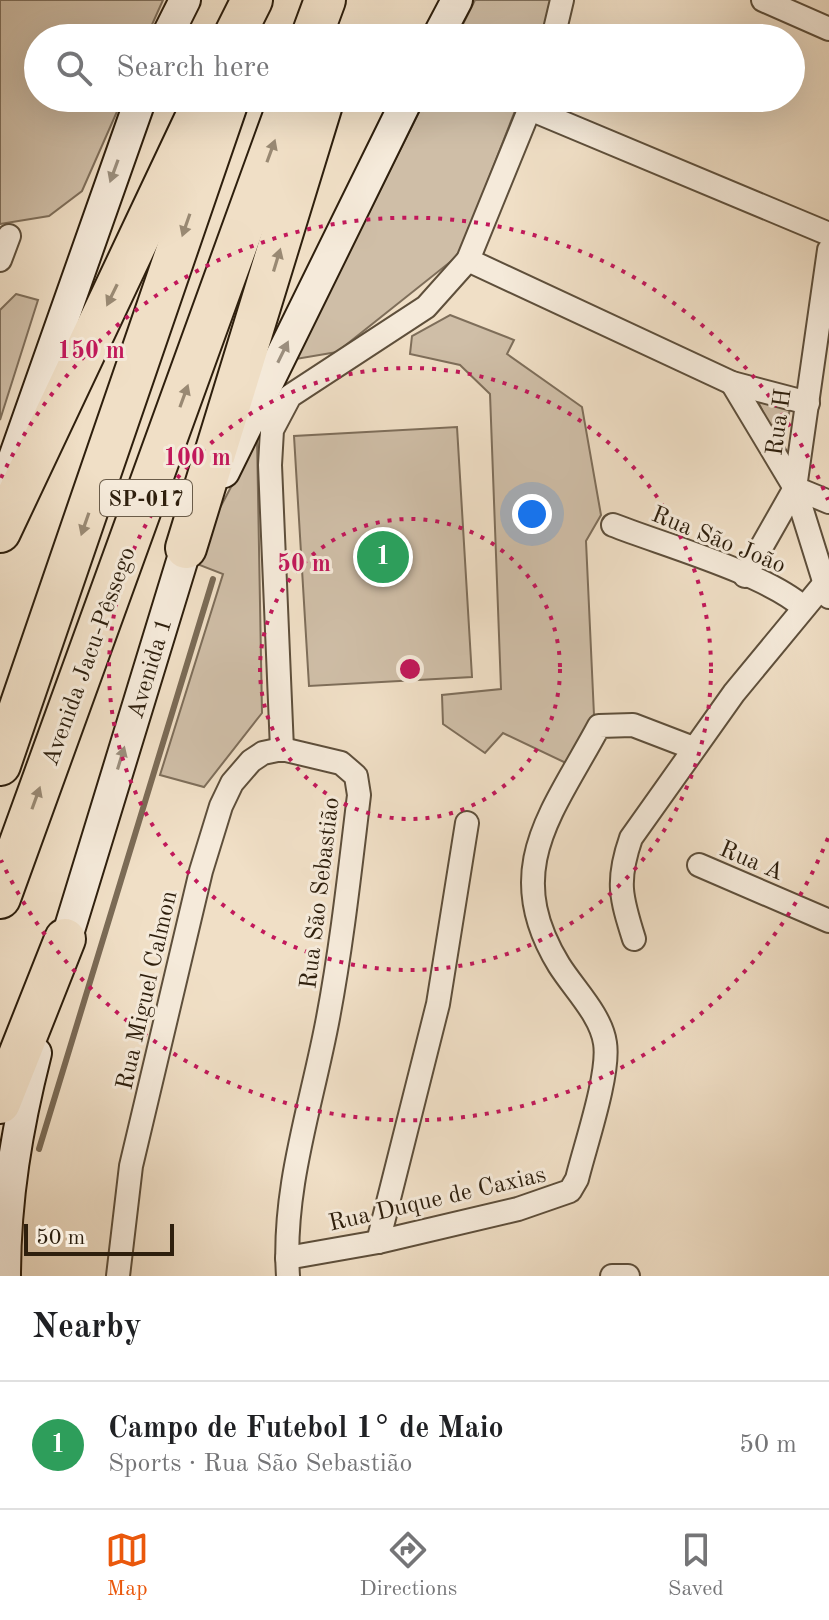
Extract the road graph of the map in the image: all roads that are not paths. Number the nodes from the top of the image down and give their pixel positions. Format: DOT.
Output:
graph roads {
  1 [pos="185,0"];
  2 [pos="252,0"];
  3 [pos="263,0"];
  4 [pos="325,0"];
  5 [pos="346,0"];
  6 [pos="457,0"];
  7 [pos="562,0"];
  8 [pos="763,0"];
  9 [pos="173,24"];
  10 [pos="240,24"];
  11 [pos="255,24"];
  12 [pos="316,24"];
  13 [pos="342,24"];
  14 [pos="444,24"];
  15 [pos="556,24"];
  16 [pos="829,29"];
  17 [pos="136,112"];
  18 [pos="198,112"];
  19 [pos="224,112"];
  20 [pos="285,112"];
  21 [pos="320,112"];
  22 [pos="401,112"];
  23 [pos="528,112"];
  24 [pos="552,112"];
  25 [pos="829,234"];
  26 [pos="9,236"];
  27 [pos="829,250"];
  28 [pos="0,260"];
  29 [pos="468,260"];
  30 [pos="820,379"];
  31 [pos="732,383"];
  32 [pos="808,403"];
  33 [pos="795,488"];
  34 [pos="0,497"];
  35 [pos="829,502"];
  36 [pos="613,525"];
  37 [pos="0,532"];
  38 [pos="186,548"];
  39 [pos="745,576"];
  40 [pos="827,591"];
  41 [pos="803,607"];
  42 [pos="693,748"];
  43 [pos="282,749"];
  44 [pos="0,765"];
  45 [pos="467,823"];
  46 [pos="699,865"];
  47 [pos="0,898"];
  48 [pos="829,921"];
  49 [pos="65,939"];
  50 [pos="634,939"];
  51 [pos="0,1103"];
  52 [pos="378,1242"];
  53 [pos="288,1267"];
  54 [pos="5,1276"];
  55 [pos="118,1276"];
  56 [pos="612,1276"];
  57 [pos="628,1276"];
  1 -- 9 [label="main road"];
  2 -- 10 [label="highway"];
  3 -- 11 [label="highway"];
  4 -- 12 [label="highway"];
  5 -- 13 [label="highway"];
  6 -- 14 [label="main road"];
  7 -- 15 [label="street"];
  8 -- 16 [label="street"];
  17 -- 34 [label="main road, one-way"];
  18 -- 37 [label="highway, one-way"];
  19 -- 44 [label="highway, Avenida Jacu-Pêssego / SP-017, one-way"];
  47 -- 20 [label="highway, Avenida Jacu-Pêssego / SP-017, one-way"];
  38 -- 21 [label="highway, one-way"];
  38 -- 22 [label="main road, Avenida 1, one-way"];
  23 -- 29 [label="street"];
  24 -- 25 [label="street"];
  26 -- 28 [label="street"];
  27 -- 30 [label="street, Rua H"];
  29 -- 31 [label="street"];
  29 -- 43 [label="street"];
  30 -- 32 [label="street, Rua H"];
  31 -- 32 [label="street"];
  31 -- 33 [label="street"];
  32 -- 33 [label="street, Rua H"];
  33 -- 35 [label="street"];
  33 -- 39 [label="street"];
  33 -- 40 [label="street, Rua H"];
  36 -- 39 [label="street, Rua São João"];
  49 -- 38 [label="main road, Avenida 1, one-way"];
  39 -- 41 [label="street, Rua São João"];
  40 -- 41 [label="street"];
  41 -- 42 [label="street"];
  42 -- 50 [label="street"];
  42 -- 52 [label="street, Rua Duque de Caxias"];
  43 -- 53 [label="street, Rua São Sebastião"];
  43 -- 55 [label="street, Rua Miguel Calmon"];
  45 -- 52 [label="street"];
  46 -- 48 [label="street, Rua A"];
  49 -- 51 [label="highway"];
  49 -- 54 [label="main road, Avenida 1"];
  52 -- 53 [label="street, Rua Duque de Caxias"];
  56 -- 57 [label="street"];
}
